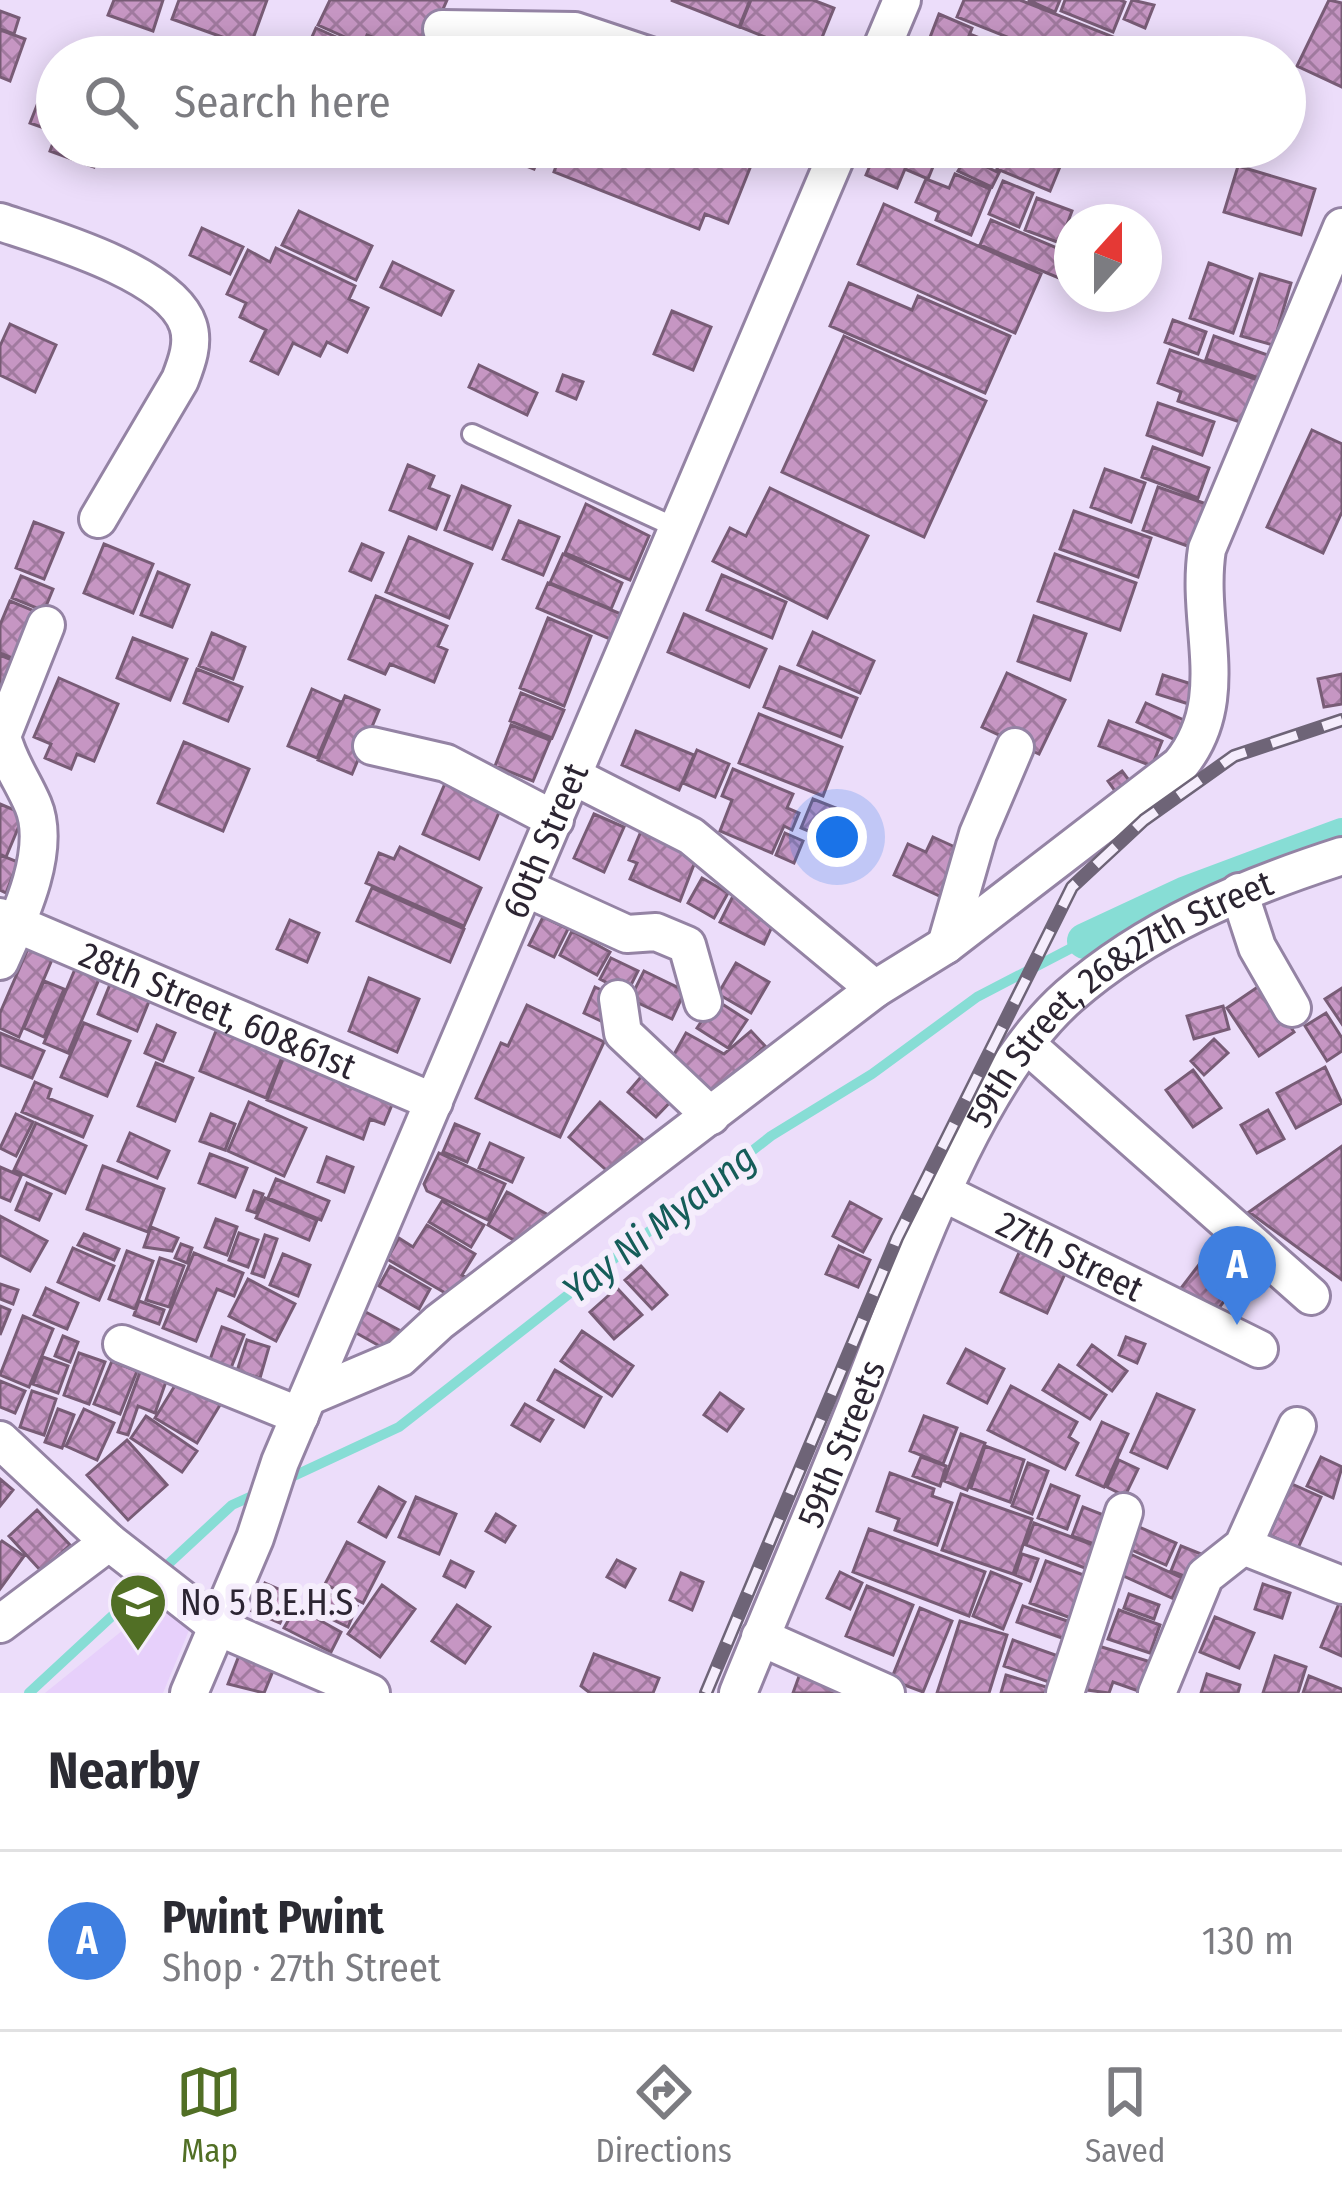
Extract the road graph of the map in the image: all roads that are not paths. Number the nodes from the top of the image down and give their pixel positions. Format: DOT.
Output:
graph roads {
  1 [pos="902,0"];
  2 [pos="442,29"];
  3 [pos="590,36"];
  4 [pos="888,36"];
  5 [pos="831,168"];
  6 [pos="0,222"];
  7 [pos="1342,227"];
  8 [pos="472,434"];
  9 [pos="98,519"];
  10 [pos="679,529"];
  11 [pos="46,626"];
  12 [pos="372,746"];
  13 [pos="1015,747"];
  14 [pos="573,776"];
  15 [pos="555,820"];
  16 [pos="1342,856"];
  17 [pos="526,887"];
  18 [pos="1239,892"];
  19 [pos="8,921"];
  20 [pos="946,945"];
  21 [pos="0,961"];
  22 [pos="875,989"];
  23 [pos="618,999"];
  24 [pos="703,1002"];
  25 [pos="1292,1008"];
  26 [pos="1027,1045"];
  27 [pos="434,1102"];
  28 [pos="711,1116"];
  29 [pos="944,1193"];
  30 [pos="1311,1296"];
  31 [pos="122,1344"];
  32 [pos="1259,1349"];
  33 [pos="304,1407"];
  34 [pos="1297,1426"];
  35 [pos="0,1440"];
  36 [pos="1124,1512"];
  37 [pos="110,1543"];
  38 [pos="1243,1546"];
  39 [pos="1342,1585"];
  40 [pos="0,1624"];
  41 [pos="218,1627"];
  42 [pos="760,1637"];
  43 [pos="189,1693"];
  44 [pos="371,1693"];
  45 [pos="737,1693"];
  46 [pos="886,1693"];
  47 [pos="1065,1693"];
  48 [pos="1157,1693"];
  1 -- 4 [label="street"];
  2 -- 3 [label="street"];
  5 -- 10 [label="street, 60th Street"];
  6 -- 9 [label="street"];
  7 -- 20 [label="street"];
  8 -- 10 [label="lane"];
  10 -- 14 [label="street, 60th Street"];
  11 -- 19 [label="street"];
  12 -- 15 [label="street"];
  13 -- 20 [label="street"];
  14 -- 15 [label="street, 60th Street"];
  14 -- 22 [label="street"];
  15 -- 17 [label="street, 60th Street"];
  16 -- 18 [label="street, 59th Street, 26&27th Street"];
  17 -- 24 [label="street"];
  17 -- 27 [label="street, 60th Street"];
  18 -- 25 [label="street"];
  18 -- 26 [label="street, 59th Street, 26&27th Street"];
  19 -- 21 [label="street"];
  19 -- 27 [label="street, 28th Street, 60&61st"];
  20 -- 22 [label="street"];
  22 -- 28 [label="street"];
  23 -- 28 [label="street"];
  26 -- 29 [label="street, 59th Street, 26&27th Street"];
  26 -- 30 [label="street"];
  27 -- 33 [label="street, 60th Street"];
  28 -- 33 [label="street"];
  29 -- 32 [label="street, 27th Street"];
  29 -- 42 [label="street, 59th Streets"];
  31 -- 33 [label="street"];
  33 -- 41 [label="street, 60th Street"];
  34 -- 38 [label="street"];
  35 -- 37 [label="street"];
  36 -- 47 [label="street"];
  37 -- 40 [label="street"];
  37 -- 41 [label="street"];
  38 -- 39 [label="street"];
  38 -- 48 [label="street"];
  41 -- 43 [label="street, 60th Street"];
  41 -- 44 [label="street"];
  42 -- 45 [label="street, 59th Streets"];
  42 -- 46 [label="street"];
}
